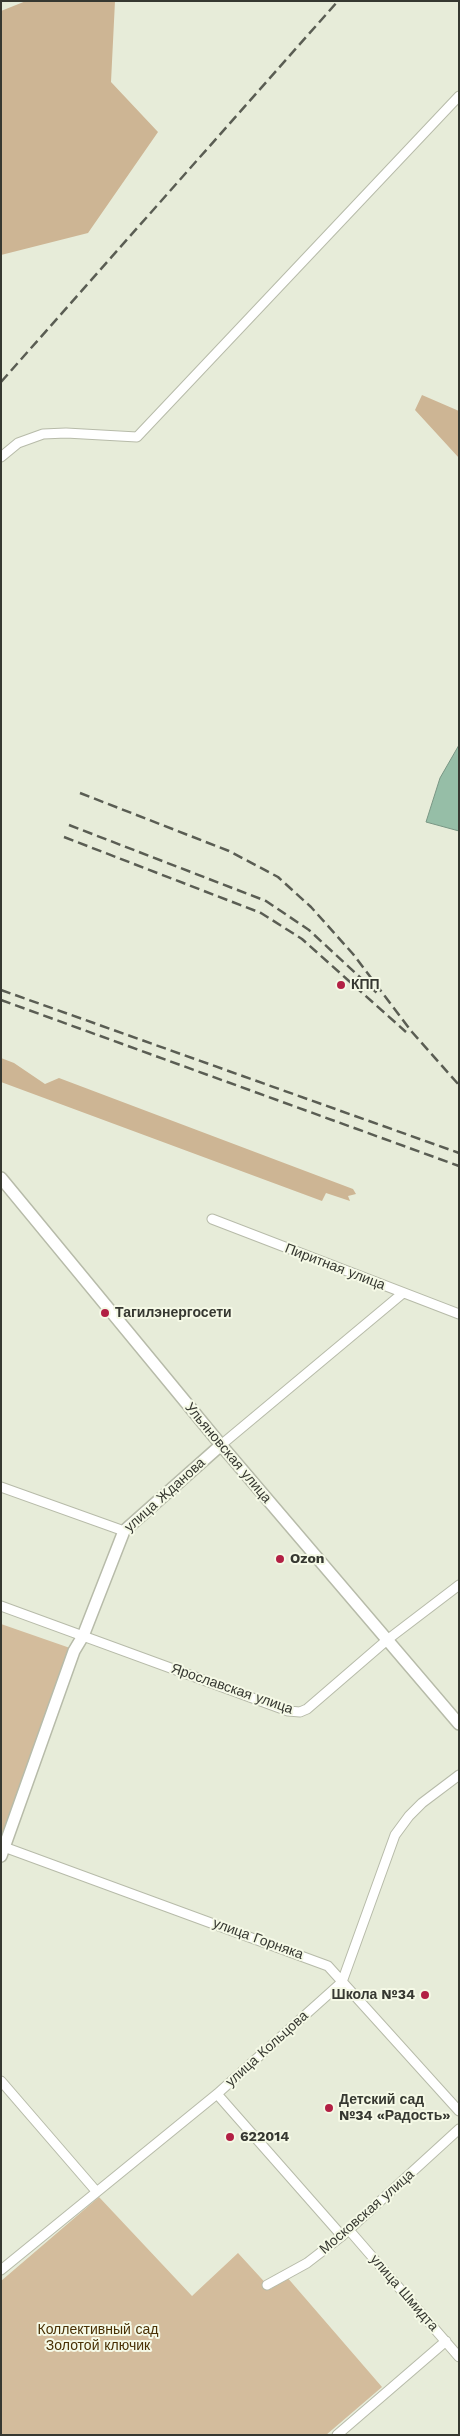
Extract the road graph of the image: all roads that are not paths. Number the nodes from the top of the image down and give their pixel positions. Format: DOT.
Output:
graph roads {
  1 [pos="459,96"];
  2 [pos="1,457"];
  3 [pos="1,1178"];
  4 [pos="212,1218"];
  5 [pos="403,1294"];
  6 [pos="459,1314"];
  7 [pos="221,1445"];
  8 [pos="1,1487"];
  9 [pos="124,1531"];
  10 [pos="459,1585"];
  11 [pos="1,1606"];
  12 [pos="83,1636"];
  13 [pos="387,1640"];
  14 [pos="459,1724"];
  15 [pos="459,1775"];
  16 [pos="3,1851"];
  17 [pos="342,1982"];
  18 [pos="1,2081"];
  19 [pos="217,2094"];
  20 [pos="459,2110"];
  21 [pos="459,2129"];
  22 [pos="96,2191"];
  23 [pos="346,2233"];
  24 [pos="1,2270"];
  25 [pos="268,2285"];
  26 [pos="446,2341"];
  27 [pos="459,2357"];
  28 [pos="337,2435"];
  1 -- 2 [label="street"];
  3 -- 7 [label="main road, Ульяновская улица"];
  4 -- 5 [label="street, Пиритная улица"];
  5 -- 6 [label="street, Пиритная улица"];
  5 -- 7 [label="street, улица Жданова"];
  7 -- 9 [label="main road, улица Жданова"];
  7 -- 13 [label="main road, Ульяновская улица"];
  8 -- 9 [label="street"];
  9 -- 12 [label="main road, улица Жданова"];
  10 -- 13 [label="street, Ярославская улица"];
  11 -- 12 [label="street, Ярославская улица"];
  12 -- 13 [label="street, Ярославская улица"];
  12 -- 16 [label="main road, улица Жданова"];
  13 -- 14 [label="main road, Ульяновская улица"];
  15 -- 17 [label="street, улица Кольцова"];
  16 -- 17 [label="street, улица Горняка"];
  17 -- 19 [label="street, улица Кольцова"];
  17 -- 20 [label="street, улица Горняка"];
  18 -- 22 [label="street"];
  19 -- 22 [label="street, улица Кольцова"];
  19 -- 23 [label="street, улица Шмидта"];
  21 -- 23 [label="street, Московская улица"];
  22 -- 24 [label="street, улица Кольцова"];
  23 -- 25 [label="street, Московская улица"];
  23 -- 26 [label="street, улица Шмидта"];
  26 -- 27 [label="street, улица Шмидта"];
  26 -- 28 [label="street"];
}
